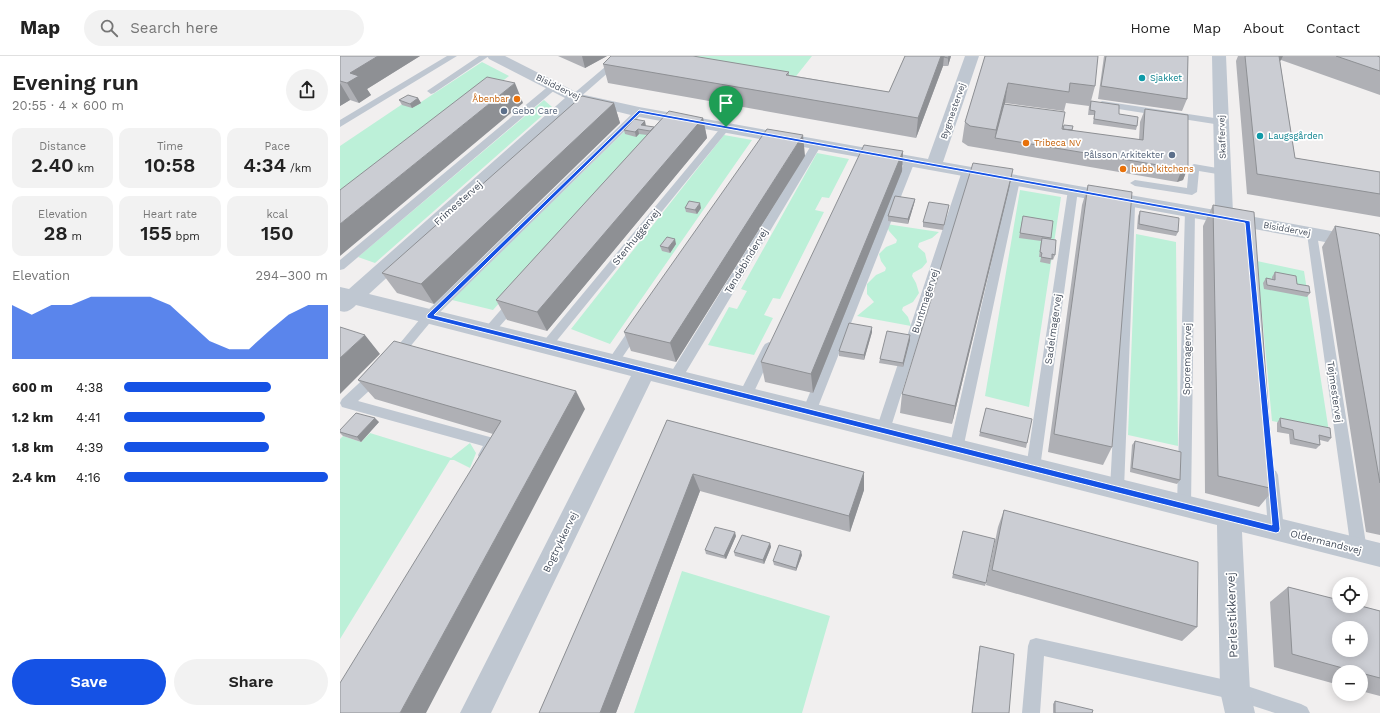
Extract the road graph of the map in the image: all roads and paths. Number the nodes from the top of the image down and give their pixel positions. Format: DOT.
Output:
graph roads {
  1 [pos="453,56"];
  2 [pos="485,56"];
  3 [pos="494,56"];
  4 [pos="623,56"];
  5 [pos="972,56"];
  6 [pos="1219,56"];
  7 [pos="554,86"];
  8 [pos="431,91"];
  9 [pos="575,97"];
  10 [pos="1094,103"];
  11 [pos="639,112"];
  12 [pos="1221,122"];
  13 [pos="340,124"];
  14 [pos="726,127"];
  15 [pos="817,144"];
  16 [pos="910,161"];
  17 [pos="934,165"];
  18 [pos="968,171"];
  19 [pos="1223,172"];
  20 [pos="1016,180"];
  21 [pos="1135,183"];
  22 [pos="1073,190"];
  23 [pos="1130,201"];
  24 [pos="1190,211"];
  25 [pos="1224,218"];
  26 [pos="1312,234"];
  27 [pos="1378,251"];
  28 [pos="340,266"];
  29 [pos="520,296"];
  30 [pos="344,300"];
  31 [pos="429,316"];
  32 [pos="644,317"];
  33 [pos="489,331"];
  34 [pos="773,338"];
  35 [pos="546,346"];
  36 [pos="613,362"];
  37 [pos="645,370"];
  38 [pos="675,378"];
  39 [pos="745,396"];
  40 [pos="344,406"];
  41 [pos="809,412"];
  42 [pos="883,430"];
  43 [pos="956,449"];
  44 [pos="1270,461"];
  45 [pos="1033,468"];
  46 [pos="476,470"];
  47 [pos="1118,489"];
  48 [pos="1184,506"];
  49 [pos="1229,517"];
  50 [pos="1276,529"];
  51 [pos="1369,552"];
  52 [pos="1238,702"];
  53 [pos="475,713"];
  54 [pos="1031,713"];
  55 [pos="1301,713"];
  1 -- 13 [label="lane"];
  2 -- 8 [label="lane"];
  3 -- 7 [label="street, Bisiddervej"];
  4 -- 9 [label="lane"];
  5 -- 17 [label="street, Bygmestervej"];
  6 -- 12 [label="street, Skaffervej"];
  7 -- 9 [label="street, Bisiddervej"];
  7 -- 28 [label="lane"];
  9 -- 11 [label="street, Bisiddervej"];
  9 -- 30 [label="street, Frimestervej"];
  10 -- 12 [label="lane"];
  11 -- 14 [label="street, Bisiddervej"];
  11 -- 31 [label="lane"];
  12 -- 19 [label="street, Skaffervej"];
  14 -- 15 [label="street, Bisiddervej"];
  14 -- 35 [label="lane, Stenhuggervej"];
  15 -- 16 [label="street, Bisiddervej"];
  15 -- 38 [label="lane, Tøndebindervej"];
  16 -- 17 [label="street, Bisiddervej"];
  16 -- 41 [label="lane"];
  17 -- 18 [label="street, Bisiddervej"];
  18 -- 20 [label="street, Bisiddervej"];
  18 -- 42 [label="lane, Buntmagervej"];
  19 -- 21 [label="lane"];
  19 -- 25 [label="street, Skaffervej"];
  20 -- 22 [label="street, Bisiddervej"];
  20 -- 43 [label="lane"];
  22 -- 23 [label="street, Bisiddervej"];
  22 -- 45 [label="lane, Sadelmagervej"];
  23 -- 24 [label="street, Bisiddervej"];
  23 -- 47 [label="lane"];
  24 -- 25 [label="street, Bisiddervej"];
  24 -- 48 [label="lane, Sporemagervej"];
  25 -- 26 [label="street, Bisiddervej"];
  26 -- 27 [label="street, Bisiddervej"];
  26 -- 51 [label="lane, Tøjmestervej"];
  29 -- 33 [label="lane"];
  30 -- 31 [label="street, Oldermandsvej"];
  31 -- 33 [label="street, Oldermandsvej"];
  31 -- 40 [label="lane"];
  32 -- 36 [label="lane"];
  33 -- 35 [label="street, Oldermandsvej"];
  34 -- 39 [label="lane"];
  35 -- 36 [label="street, Oldermandsvej"];
  36 -- 37 [label="street, Oldermandsvej"];
  37 -- 38 [label="street, Oldermandsvej"];
  37 -- 53 [label="street, Bogtrykkervej"];
  38 -- 39 [label="street, Oldermandsvej"];
  39 -- 41 [label="street, Oldermandsvej"];
  40 -- 46 [label="lane"];
  41 -- 42 [label="street, Oldermandsvej"];
  42 -- 43 [label="street, Oldermandsvej"];
  43 -- 45 [label="street, Oldermandsvej"];
  44 -- 50 [label="lane"];
  45 -- 47 [label="street, Oldermandsvej"];
  47 -- 48 [label="street, Oldermandsvej"];
  48 -- 49 [label="street, Oldermandsvej"];
  49 -- 50 [label="street, Oldermandsvej"];
  49 -- 52 [label="street, Perlestikkervej"];
  50 -- 51 [label="street, Oldermandsvej"];
  52 -- 54 [label="lane"];
  52 -- 55 [label="lane"];
}
